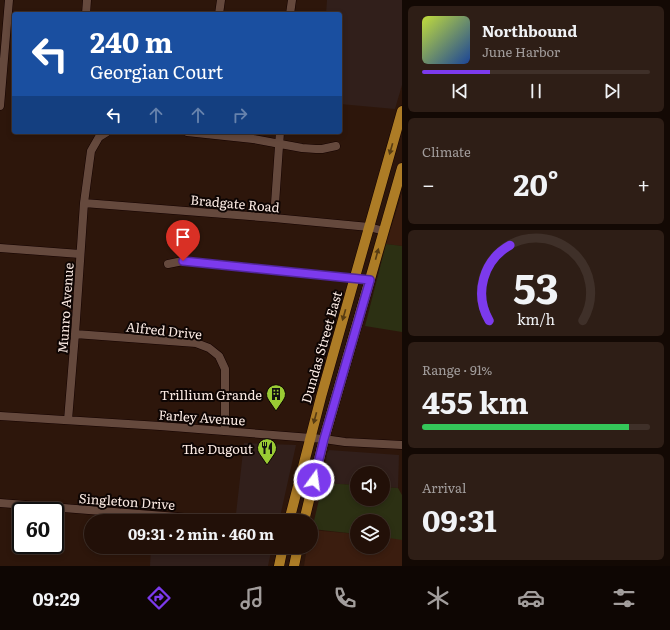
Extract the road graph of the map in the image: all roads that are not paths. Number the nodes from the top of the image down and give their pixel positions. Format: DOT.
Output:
graph roads {
  1 [pos="9,0"];
  2 [pos="87,0"];
  3 [pos="221,0"];
  4 [pos="292,0"];
  5 [pos="86,12"];
  6 [pos="219,12"];
  7 [pos="290,12"];
  8 [pos="3,36"];
  9 [pos="0,106"];
  10 [pos="402,112"];
  11 [pos="104,134"];
  12 [pos="206,134"];
  13 [pos="280,134"];
  14 [pos="279,144"];
  15 [pos="336,146"];
  16 [pos="402,168"];
  17 [pos="84,202"];
  18 [pos="274,218"];
  19 [pos="369,227"];
  20 [pos="384,231"];
  21 [pos="0,248"];
  22 [pos="80,254"];
  23 [pos="168,264"];
  24 [pos="354,278"];
  25 [pos="370,280"];
  26 [pos="75,334"];
  27 [pos="321,397"];
  28 [pos="335,401"];
  29 [pos="0,416"];
  30 [pos="68,420"];
  31 [pos="225,431"];
  32 [pos="310,438"];
  33 [pos="324,439"];
  34 [pos="402,445"];
  35 [pos="0,503"];
  36 [pos="139,514"];
  37 [pos="291,514"];
  38 [pos="306,514"];
  39 [pos="282,554"];
  40 [pos="297,554"];
  41 [pos="279,566"];
  42 [pos="294,566"];
  1 -- 8 [label="street"];
  2 -- 5 [label="street"];
  3 -- 6 [label="street"];
  4 -- 7 [label="street"];
  8 -- 9 [label="street"];
  10 -- 19 [label="main road, Dundas Street East, one-way"];
  11 -- 17 [label="street"];
  12 -- 14 [label="street"];
  13 -- 14 [label="street"];
  14 -- 15 [label="street"];
  14 -- 18 [label="street"];
  16 -- 20 [label="main road"];
  17 -- 18 [label="street, Bradgate Road"];
  17 -- 22 [label="street"];
  18 -- 19 [label="street, Bradgate Road"];
  19 -- 20 [label="street, Bradgate Road"];
  19 -- 24 [label="main road, Dundas Street East"];
  25 -- 20 [label="main road, one-way"];
  21 -- 22 [label="street, Munro Avenue"];
  22 -- 26 [label="street, Munro Avenue"];
  23 -- 24 [label="street"];
  24 -- 25 [label="street"];
  24 -- 27 [label="main road, Dundas Street East, one-way"];
  25 -- 28 [label="main road"];
  26 -- 30 [label="street, Munro Avenue"];
  26 -- 31 [label="street, Alfred Drive"];
  27 -- 28 [label="main road"];
  27 -- 32 [label="main road, Dundas Street East, one-way"];
  28 -- 33 [label="main road"];
  29 -- 30 [label="street, Farley Avenue"];
  30 -- 31 [label="street, Farley Avenue"];
  31 -- 32 [label="street, Farley Avenue"];
  32 -- 33 [label="street, Farley Avenue"];
  32 -- 37 [label="main road, Dundas Street East"];
  33 -- 34 [label="street, Farley Avenue"];
  33 -- 38 [label="main road"];
  35 -- 36 [label="street, Singleton Drive"];
  39 -- 41 [label="main road"];
  40 -- 42 [label="main road"];
}
